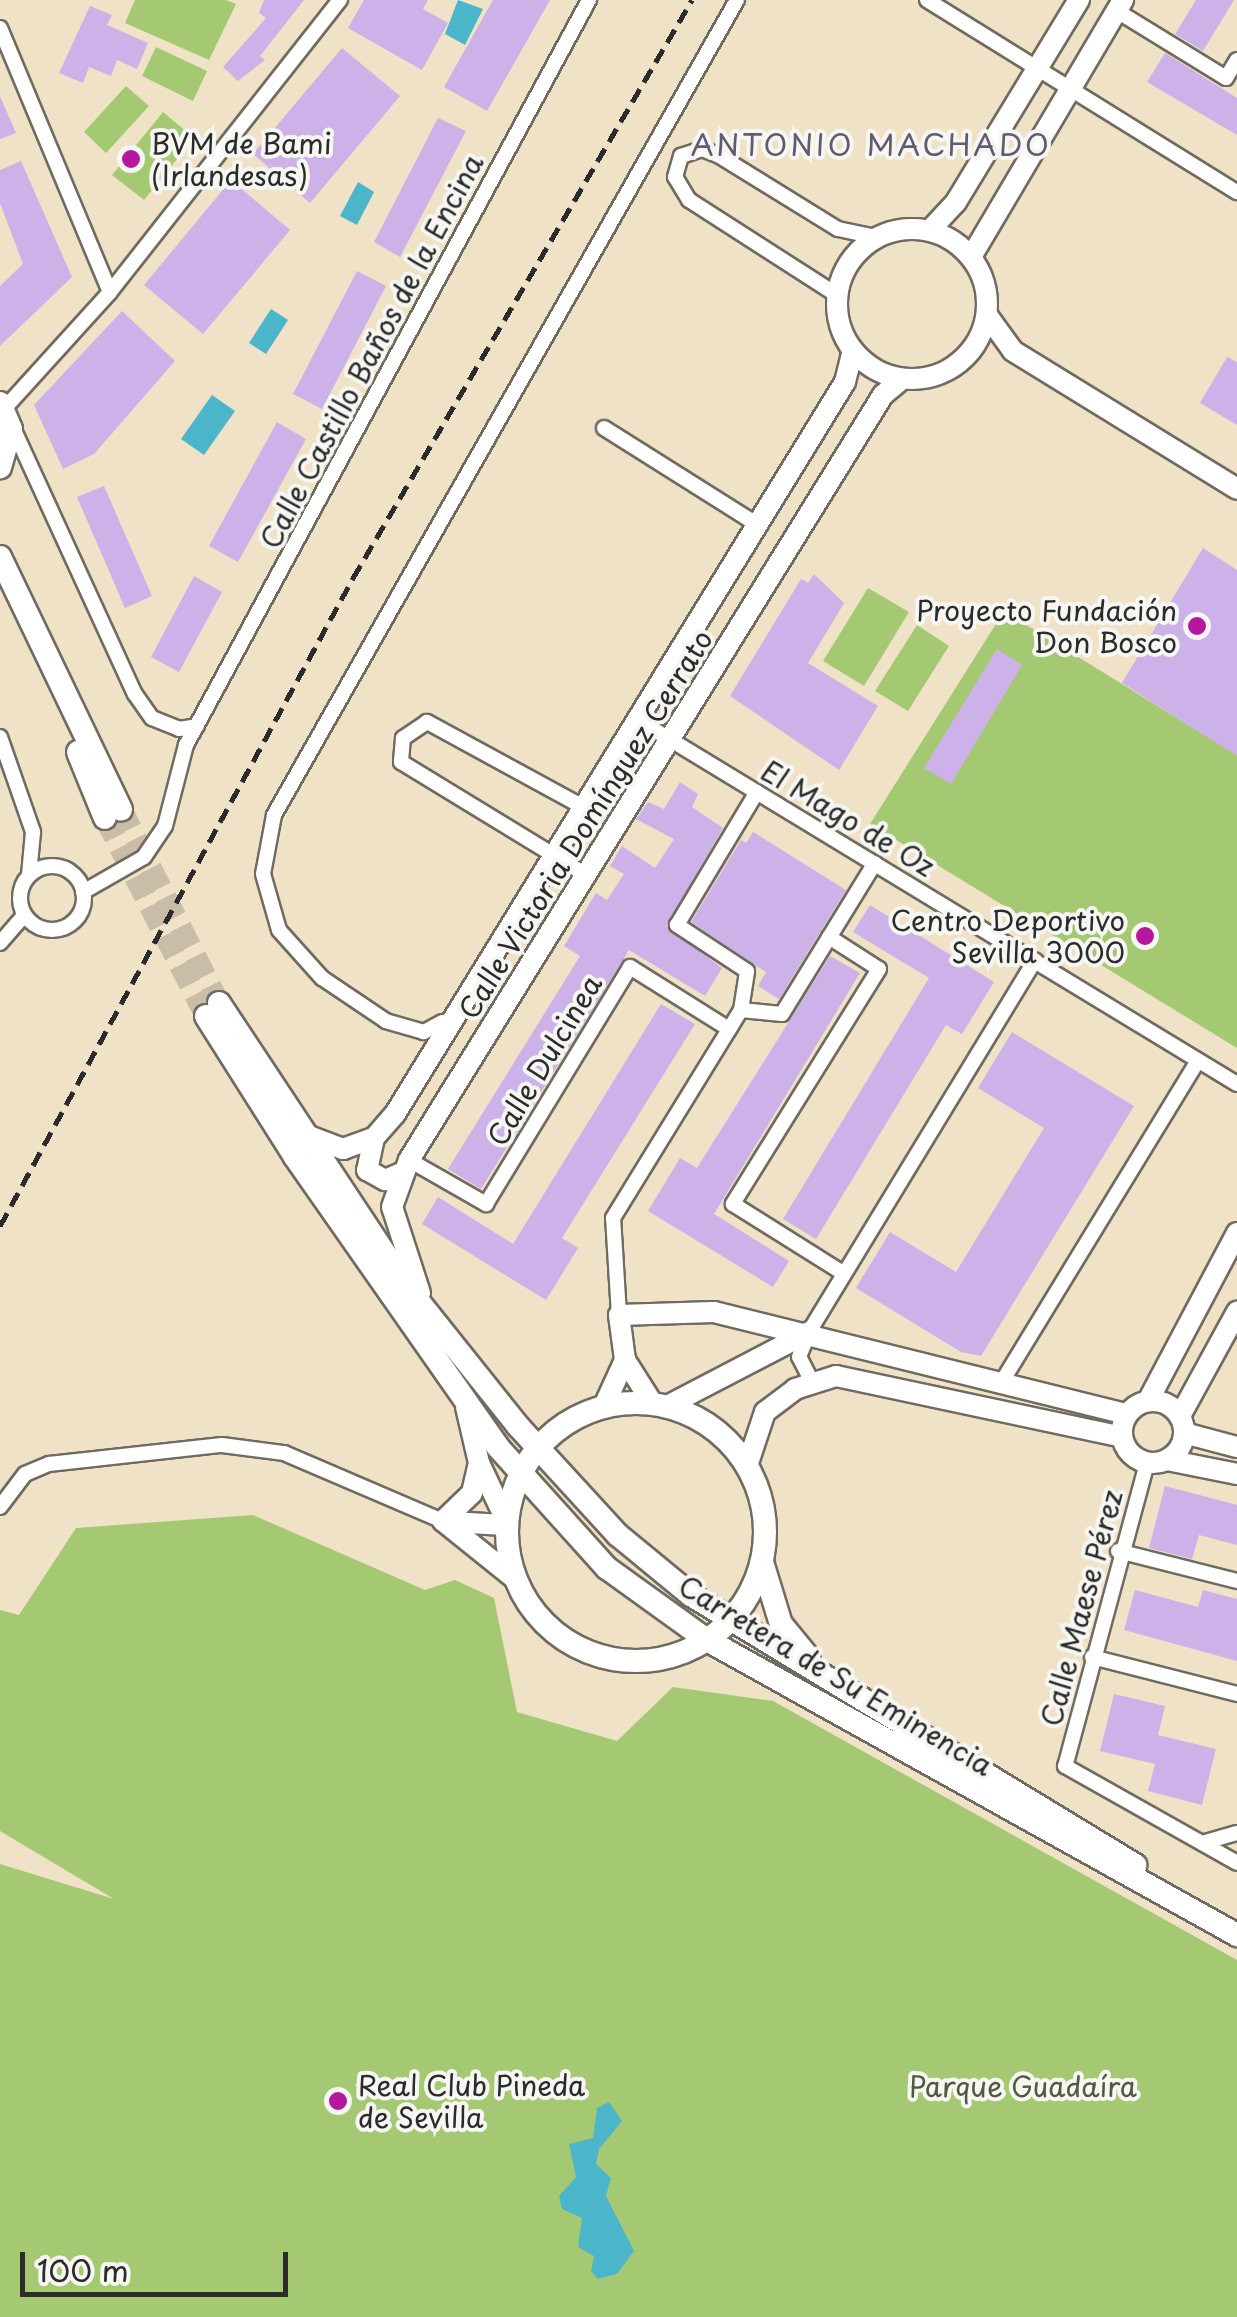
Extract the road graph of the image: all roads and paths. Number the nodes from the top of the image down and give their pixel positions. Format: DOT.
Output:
graph roads {
  1 [pos="340,0"];
  2 [pos="589,0"];
  3 [pos="736,0"];
  4 [pos="927,0"];
  5 [pos="1079,0"];
  6 [pos="1120,6"];
  7 [pos="0,28"];
  8 [pos="1237,60"];
  9 [pos="1038,68"];
  10 [pos="1070,88"];
  11 [pos="1237,192"];
  12 [pos="930,230"];
  13 [pos="875,237"];
  14 [pos="971,257"];
  15 [pos="110,292"];
  16 [pos="836,295"];
  17 [pos="986,314"];
  18 [pos="853,351"];
  19 [pos="1014,351"];
  20 [pos="966,357"];
  21 [pos="902,379"];
  22 [pos="2,404"];
  23 [pos="604,428"];
  24 [pos="0,467"];
  25 [pos="1237,489"];
  26 [pos="758,525"];
  27 [pos="0,557"];
  28 [pos="638,720"];
  29 [pos="197,726"];
  30 [pos="0,738"];
  31 [pos="670,740"];
  32 [pos="758,792"];
  33 [pos="585,808"];
  34 [pos="113,813"];
  35 [pos="556,856"];
  36 [pos="875,864"];
  37 [pos="586,874"];
  38 [pos="29,876"];
  39 [pos="84,892"];
  40 [pos="24,915"];
  41 [pos="829,937"];
  42 [pos="0,943"];
  43 [pos="1035,960"];
  44 [pos="741,1010"];
  45 [pos="442,1022"];
  46 [pos="729,1029"];
  47 [pos="1198,1060"];
  48 [pos="1237,1084"];
  49 [pos="304,1134"];
  50 [pos="374,1138"];
  51 [pos="407,1166"];
  52 [pos="1237,1233"];
  53 [pos="843,1274"];
  54 [pos="1237,1312"];
  55 [pos="620,1315"];
  56 [pos="431,1318"];
  57 [pos="808,1332"];
  58 [pos="624,1360"];
  59 [pos="812,1382"];
  60 [pos="1000,1384"];
  61 [pos="465,1400"];
  62 [pos="1148,1401"];
  63 [pos="660,1405"];
  64 [pos="604,1406"];
  65 [pos="1128,1414"];
  66 [pos="1182,1425"];
  67 [pos="1122,1437"];
  68 [pos="1237,1446"];
  69 [pos="539,1451"];
  70 [pos="1157,1462"];
  71 [pos="479,1463"];
  72 [pos="747,1466"];
  73 [pos="1237,1474"];
  74 [pos="523,1476"];
  75 [pos="0,1507"];
  76 [pos="443,1521"];
  77 [pos="506,1522"];
  78 [pos="1118,1551"];
  79 [pos="762,1562"];
  80 [pos="514,1578"];
  81 [pos="1237,1581"];
  82 [pos="728,1618"];
  83 [pos="708,1640"];
  84 [pos="1092,1657"];
  85 [pos="660,1660"];
  86 [pos="750,1664"];
  87 [pos="833,1680"];
  88 [pos="1237,1694"];
  89 [pos="1237,1832"];
  90 [pos="1202,1843"];
  91 [pos="1237,1863"];
  92 [pos="1227,1929"];
  1 -- 15 [label="street"];
  2 -- 29 [label="street, Calle Castillo Baños de la Encina"];
  3 -- 45 [label="street"];
  4 -- 9 [label="street"];
  5 -- 9 [label="street"];
  6 -- 8 [label="street"];
  6 -- 10 [label="street"];
  7 -- 15 [label="street"];
  9 -- 10 [label="street"];
  9 -- 12 [label="street"];
  10 -- 11 [label="street"];
  10 -- 14 [label="street"];
  12 -- 13 [label="street"];
  12 -- 14 [label="street"];
  13 -- 16 [label="street"];
  13 -- 16 [label="street"];
  14 -- 17 [label="street"];
  15 -- 22 [label="street"];
  16 -- 18 [label="street"];
  17 -- 19 [label="street"];
  17 -- 20 [label="street"];
  18 -- 21 [label="street"];
  18 -- 26 [label="street, Calle Victoria Domínguez Cerrato"];
  19 -- 20 [label="street"];
  19 -- 25 [label="street"];
  20 -- 21 [label="street"];
  21 -- 31 [label="street, Calle Victoria Domínguez Cerrato"];
  22 -- 24 [label="main road"];
  22 -- 29 [label="street"];
  23 -- 26 [label="street"];
  26 -- 28 [label="street, Calle Victoria Domínguez Cerrato"];
  27 -- 34 [label="main road"];
  28 -- 31 [label="street, El Mago de Oz"];
  28 -- 33 [label="street, Calle Victoria Domínguez Cerrato"];
  29 -- 39 [label="street, Calle Castillo Baños de la Encina"];
  30 -- 38 [label="street"];
  31 -- 32 [label="street, El Mago de Oz"];
  31 -- 37 [label="street, Calle Victoria Domínguez Cerrato"];
  32 -- 36 [label="street, El Mago de Oz"];
  32 -- 44 [label="street"];
  33 -- 35 [label="street, Calle Victoria Domínguez Cerrato"];
  33 -- 35 [label="street"];
  35 -- 37 [label="street"];
  35 -- 50 [label="street, Calle Victoria Domínguez Cerrato"];
  36 -- 41 [label="street"];
  36 -- 43 [label="street, El Mago de Oz"];
  37 -- 51 [label="street, Calle Victoria Domínguez Cerrato"];
  38 -- 39 [label="street"];
  38 -- 40 [label="street"];
  39 -- 40 [label="street"];
  40 -- 42 [label="street"];
  41 -- 44 [label="street"];
  41 -- 53 [label="street"];
  43 -- 47 [label="street, El Mago de Oz"];
  43 -- 53 [label="street"];
  44 -- 46 [label="street"];
  46 -- 51 [label="street, Calle Dulcinea"];
  46 -- 55 [label="street"];
  47 -- 48 [label="street, El Mago de Oz"];
  47 -- 60 [label="street"];
  49 -- 50 [label="street"];
  49 -- 56 [label="main road, Carretera de Su Eminencia"];
  49 -- 61 [label="main road, Carretera de Su Eminencia"];
  50 -- 51 [label="street"];
  51 -- 56 [label="street, Calle Victoria Domínguez Cerrato"];
  52 -- 62 [label="street"];
  53 -- 57 [label="street"];
  54 -- 66 [label="street"];
  55 -- 57 [label="street"];
  55 -- 58 [label="street"];
  56 -- 69 [label="main road, Carretera de Su Eminencia"];
  57 -- 59 [label="street"];
  57 -- 60 [label="street"];
  57 -- 63 [label="street"];
  58 -- 63 [label="street"];
  58 -- 64 [label="street"];
  59 -- 67 [label="street"];
  59 -- 72 [label="street"];
  60 -- 65 [label="street"];
  61 -- 71 [label="street"];
  61 -- 74 [label="main road, Carretera de Su Eminencia"];
  62 -- 65 [label="street"];
  62 -- 66 [label="street"];
  63 -- 64 [label="main road"];
  63 -- 72 [label="main road"];
  64 -- 69 [label="main road"];
  65 -- 67 [label="street"];
  66 -- 68 [label="street"];
  66 -- 70 [label="street"];
  67 -- 70 [label="street"];
  69 -- 74 [label="main road"];
  69 -- 82 [label="main road, Carretera de Su Eminencia"];
  70 -- 73 [label="street"];
  70 -- 78 [label="street, Calle Maese Pérez"];
  71 -- 76 [label="street"];
  71 -- 77 [label="street"];
  72 -- 79 [label="main road"];
  74 -- 77 [label="main road"];
  74 -- 83 [label="main road, Carretera de Su Eminencia"];
  75 -- 76 [label="street"];
  76 -- 77 [label="street"];
  76 -- 80 [label="street"];
  77 -- 80 [label="main road"];
  78 -- 81 [label="street"];
  78 -- 84 [label="street, Calle Maese Pérez"];
  79 -- 82 [label="main road"];
  79 -- 87 [label="main road"];
  80 -- 85 [label="main road"];
  82 -- 83 [label="main road"];
  82 -- 87 [label="main road, Carretera de Su Eminencia"];
  83 -- 85 [label="main road"];
  83 -- 86 [label="main road, Carretera de Su Eminencia"];
  84 -- 88 [label="street"];
  84 -- 90 [label="street, Calle Maese Pérez"];
  85 -- 86 [label="main road"];
  86 -- 92 [label="main road, Carretera de Su Eminencia"];
  87 -- 92 [label="main road, Carretera de Su Eminencia"];
  89 -- 90 [label="street"];
  90 -- 91 [label="street"];
}
